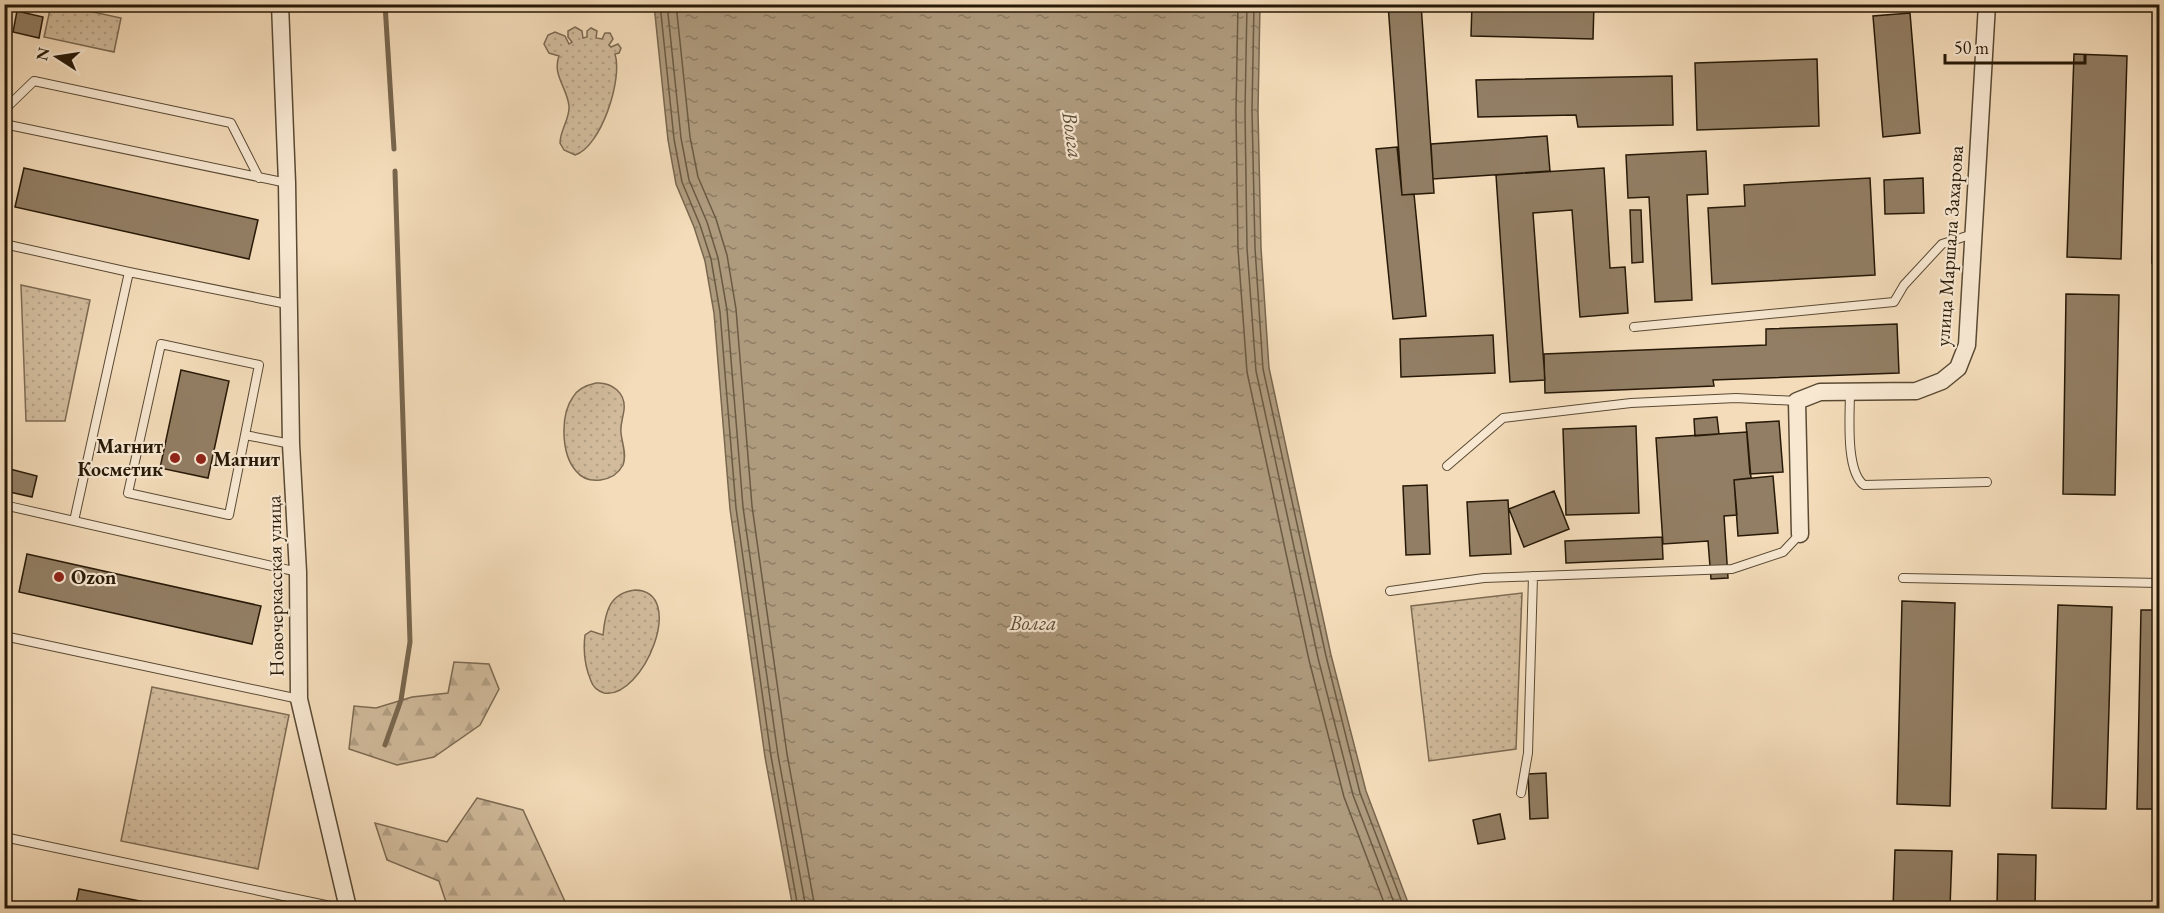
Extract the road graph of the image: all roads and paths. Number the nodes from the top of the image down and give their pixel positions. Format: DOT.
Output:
graph roads {
  1 [pos="280,4"];
  2 [pos="1986,4"];
  3 [pos="4,110"];
  4 [pos="4,124"];
  5 [pos="259,178"];
  6 [pos="287,183"];
  7 [pos="1973,234"];
  8 [pos="4,244"];
  9 [pos="129,272"];
  10 [pos="287,304"];
  11 [pos="1634,327"];
  12 [pos="1850,392"];
  13 [pos="1797,401"];
  14 [pos="245,435"];
  15 [pos="291,444"];
  16 [pos="1448,466"];
  17 [pos="1987,482"];
  18 [pos="4,505"];
  19 [pos="74,520"];
  20 [pos="1800,534"];
  21 [pos="298,572"];
  22 [pos="1533,576"];
  23 [pos="1903,578"];
  24 [pos="2160,583"];
  25 [pos="1390,591"];
  26 [pos="4,636"];
  27 [pos="298,699"];
  28 [pos="1521,793"];
  29 [pos="4,837"];
  30 [pos="340,909"];
  31 [pos="348,909"];
  1 -- 6 [label="street, Новочеркасская улица"];
  2 -- 7 [label="street, улица Маршала Захарова"];
  3 -- 5 [label="lane"];
  4 -- 5 [label="lane"];
  5 -- 6 [label="lane"];
  6 -- 10 [label="street, Новочеркасская улица"];
  7 -- 11 [label="lane"];
  7 -- 12 [label="street, улица Маршала Захарова"];
  8 -- 9 [label="lane"];
  9 -- 10 [label="lane"];
  9 -- 19 [label="lane"];
  10 -- 15 [label="street, Новочеркасская улица"];
  12 -- 13 [label="street, улица Маршала Захарова"];
  12 -- 17 [label="lane"];
  13 -- 16 [label="lane"];
  13 -- 20 [label="street"];
  14 -- 14 [label="lane"];
  14 -- 15 [label="lane"];
  15 -- 21 [label="street, Новочеркасская улица"];
  18 -- 19 [label="lane"];
  19 -- 21 [label="lane"];
  20 -- 22 [label="lane"];
  21 -- 27 [label="street, Новочеркасская улица"];
  22 -- 25 [label="lane"];
  22 -- 28 [label="lane"];
  23 -- 24 [label="lane"];
  26 -- 27 [label="lane"];
  27 -- 31 [label="street, Новочеркасская улица"];
  29 -- 30 [label="lane"];
}
